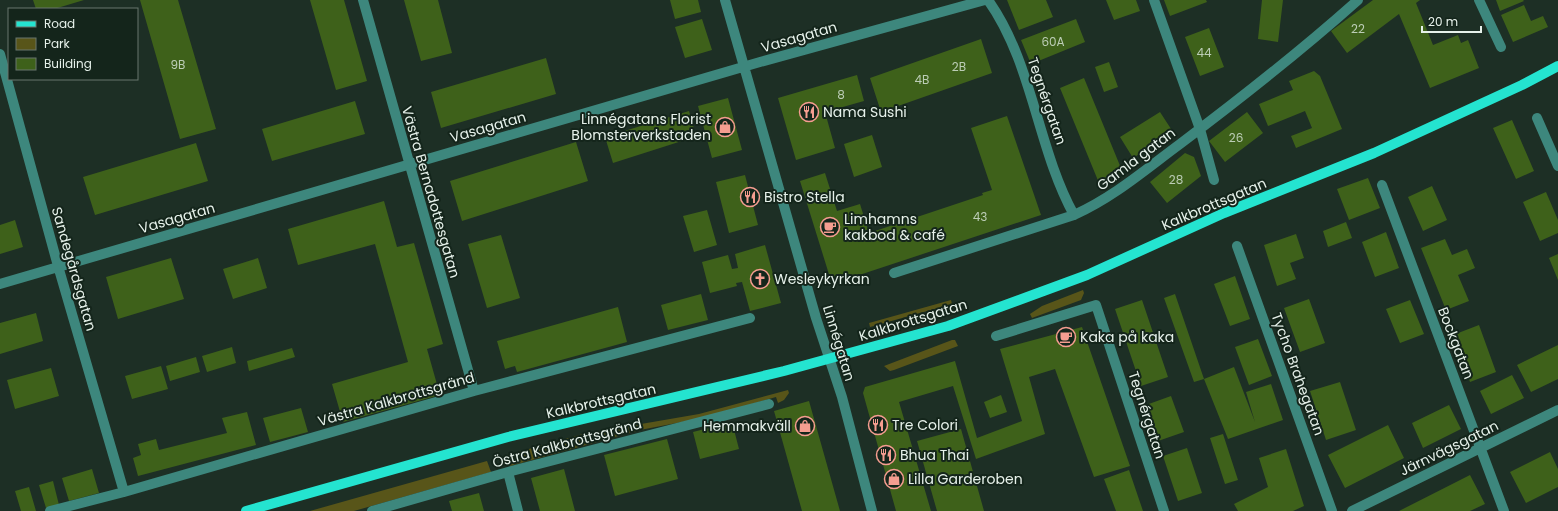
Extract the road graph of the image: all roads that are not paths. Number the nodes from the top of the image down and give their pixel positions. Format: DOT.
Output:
graph roads {
  1 [pos="363,0"];
  2 [pos="725,0"];
  3 [pos="985,0"];
  4 [pos="988,0"];
  5 [pos="1154,0"];
  6 [pos="1358,0"];
  7 [pos="1480,0"];
  8 [pos="1501,47"];
  9 [pos="0,54"];
  10 [pos="1558,66"];
  11 [pos="744,68"];
  12 [pos="1537,118"];
  13 [pos="1200,128"];
  14 [pos="409,165"];
  15 [pos="1558,166"];
  16 [pos="1214,180"];
  17 [pos="1382,185"];
  18 [pos="1074,215"];
  19 [pos="1237,246"];
  20 [pos="58,266"];
  21 [pos="894,273"];
  22 [pos="0,284"];
  23 [pos="750,318"];
  24 [pos="996,336"];
  25 [pos="830,359"];
  26 [pos="474,391"];
  27 [pos="769,404"];
  28 [pos="1558,410"];
  29 [pos="1481,448"];
  30 [pos="508,472"];
  31 [pos="124,492"];
  32 [pos="50,511"];
  33 [pos="246,511"];
  34 [pos="372,511"];
  35 [pos="518,511"];
  36 [pos="872,511"];
  37 [pos="1164,511"];
  38 [pos="1332,511"];
  39 [pos="1352,511"];
  40 [pos="1504,511"];
  1 -- 14 [label="street, Västra Bernadottesgatan"];
  2 -- 11 [label="street, Linnégatan"];
  3 -- 11 [label="street, Vasagatan"];
  4 -- 18 [label="street, Tegnérgatan"];
  5 -- 13 [label="street"];
  6 -- 13 [label="street, Gamla gatan"];
  7 -- 8 [label="street"];
  9 -- 20 [label="street, Sandegårdsgatan"];
  10 -- 25 [label="main road, Kalkbrottsgatan"];
  11 -- 14 [label="street, Vasagatan"];
  11 -- 25 [label="street, Linnégatan"];
  12 -- 15 [label="street"];
  13 -- 16 [label="street"];
  13 -- 18 [label="street, Gamla gatan"];
  14 -- 20 [label="street, Vasagatan"];
  14 -- 26 [label="street, Västra Bernadottesgatan"];
  17 -- 29 [label="street, Bockgatan"];
  18 -- 21 [label="street, Gamla gatan"];
  19 -- 38 [label="street, Tycho Brahegatan"];
  20 -- 22 [label="street, Vasagatan"];
  20 -- 31 [label="street, Sandegårdsgatan"];
  23 -- 26 [label="street, Västra Kalkbrottsgränd"];
  24 -- 37 [label="street, Tegnérgatan"];
  25 -- 33 [label="main road, Kalkbrottsgatan"];
  25 -- 36 [label="street, Linnégatan"];
  26 -- 31 [label="street, Västra Kalkbrottsgränd"];
  27 -- 30 [label="street, Östra Kalkbrottsgränd"];
  28 -- 29 [label="street, Järnvägsgatan"];
  29 -- 39 [label="street, Järnvägsgatan"];
  29 -- 40 [label="street, Bockgatan"];
  30 -- 34 [label="street, Östra Kalkbrottsgränd"];
  30 -- 35 [label="street"];
  31 -- 32 [label="street, Västra Kalkbrottsgränd"];
}
